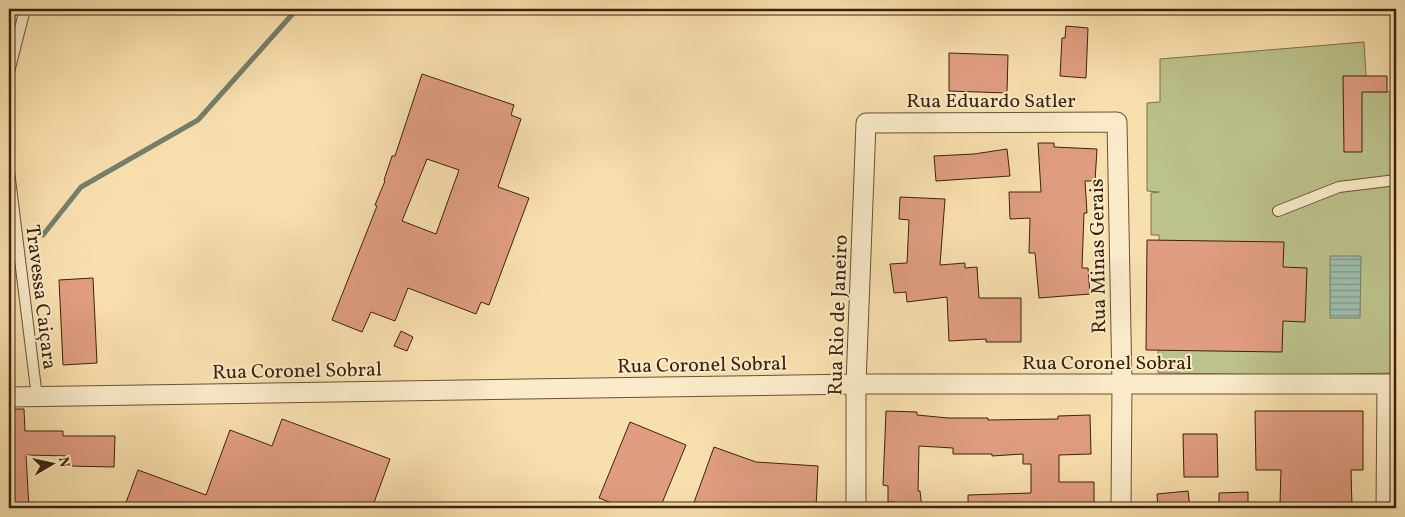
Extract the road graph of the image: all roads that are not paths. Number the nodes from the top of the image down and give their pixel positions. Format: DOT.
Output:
graph roads {
  1 [pos="25,9"];
  2 [pos="9,72"];
  3 [pos="866,122"];
  4 [pos="1117,122"];
  5 [pos="9,171"];
  6 [pos="1396,180"];
  7 [pos="1278,211"];
  8 [pos="856,384"];
  9 [pos="1122,384"];
  10 [pos="1392,384"];
  11 [pos="9,397"];
  12 [pos="37,397"];
  13 [pos="856,508"];
  14 [pos="1121,508"];
  15 [pos="1386,508"];
  1 -- 2 [label="lane"];
  3 -- 4 [label="street, Rua Eduardo Satler"];
  3 -- 8 [label="street, Rua Rio de Janeiro"];
  4 -- 9 [label="street, Rua Minas Gerais"];
  5 -- 12 [label="lane, Travessa Caiçara"];
  6 -- 7 [label="lane"];
  8 -- 9 [label="street, Rua Coronel Sobral"];
  8 -- 12 [label="street, Rua Coronel Sobral"];
  8 -- 13 [label="street, Rua Rio de Janeiro"];
  9 -- 10 [label="street, Rua Coronel Sobral"];
  9 -- 14 [label="street, Rua Minas Gerais"];
  10 -- 15 [label="street"];
  11 -- 12 [label="street, Rua Coronel Sobral"];
}
